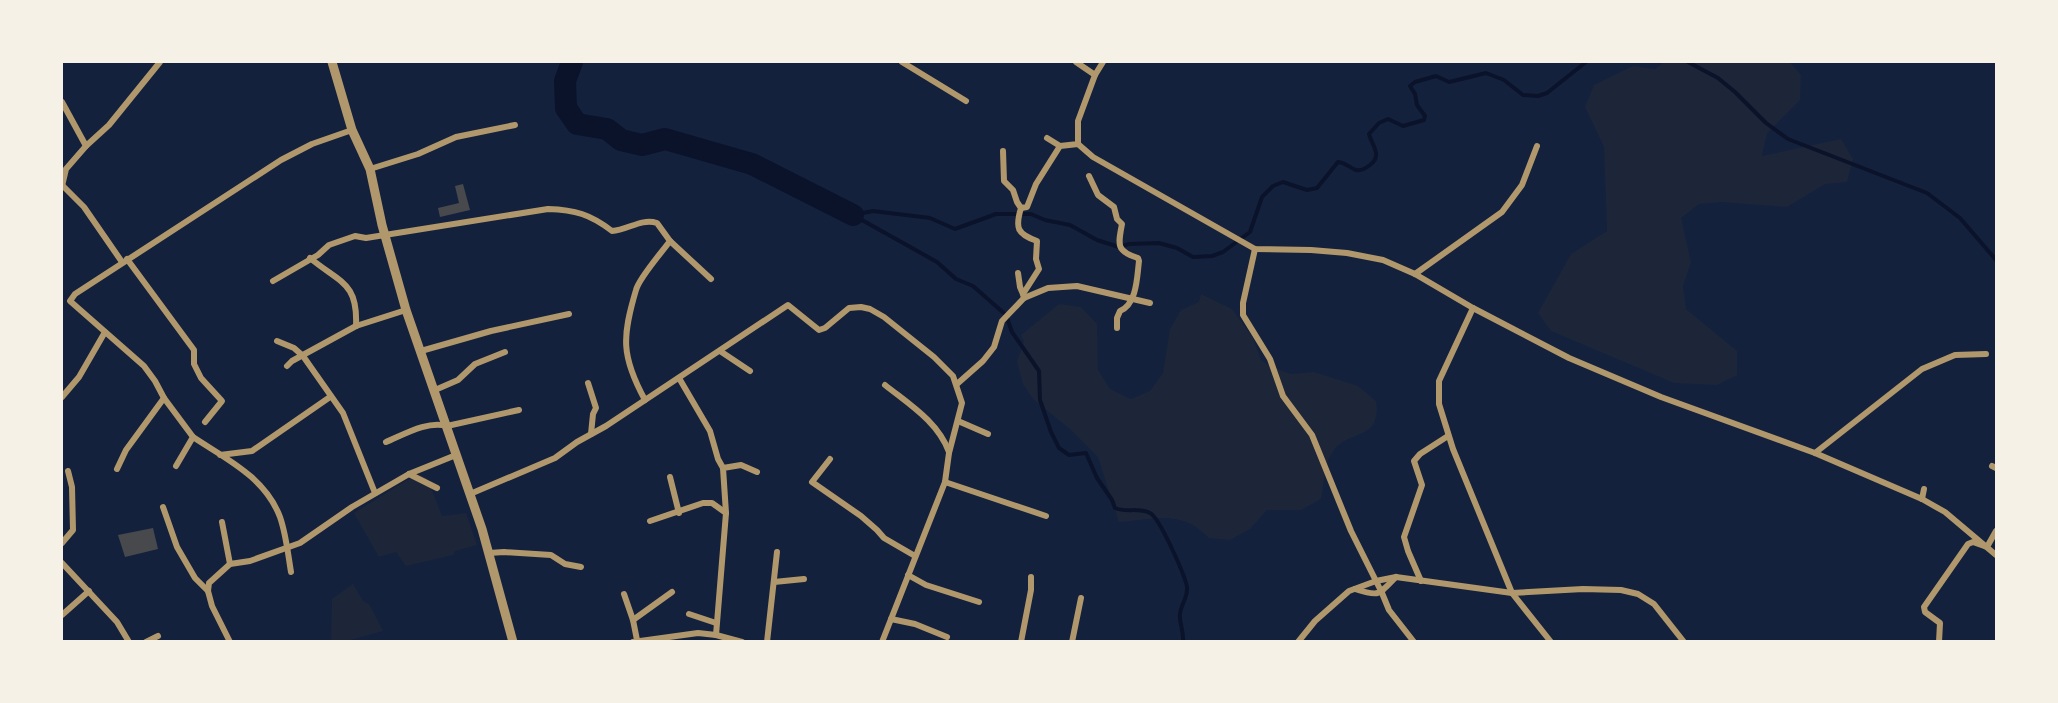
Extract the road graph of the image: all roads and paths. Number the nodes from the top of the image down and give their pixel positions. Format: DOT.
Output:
graph roads {
  1 [pos="160,62"];
  2 [pos="332,62"];
  3 [pos="902,62"];
  4 [pos="1076,62"];
  5 [pos="1103,62"];
  6 [pos="1095,75"];
  7 [pos="966,101"];
  8 [pos="62,102"];
  9 [pos="515,125"];
  10 [pos="352,130"];
  11 [pos="1047,138"];
  12 [pos="1078,144"];
  13 [pos="86,146"];
  14 [pos="1060,146"];
  15 [pos="1537,146"];
  16 [pos="1003,151"];
  17 [pos="369,169"];
  18 [pos="1089,176"];
  19 [pos="62,188"];
  20 [pos="1021,208"];
  21 [pos="385,235"];
  22 [pos="670,241"];
  23 [pos="1255,249"];
  24 [pos="310,258"];
  25 [pos="125,261"];
  26 [pos="1018,273"];
  27 [pos="1415,274"];
  28 [pos="711,279"];
  29 [pos="273,282"];
  30 [pos="1024,296"];
  31 [pos="1132,300"];
  32 [pos="1150,303"];
  33 [pos="1473,308"];
  34 [pos="406,310"];
  35 [pos="569,314"];
  36 [pos="356,326"];
  37 [pos="1117,328"];
  38 [pos="105,332"];
  39 [pos="277,340"];
  40 [pos="421,351"];
  41 [pos="720,351"];
  42 [pos="504,352"];
  43 [pos="1986,354"];
  44 [pos="303,356"];
  45 [pos="287,366"];
  46 [pos="750,371"];
  47 [pos="679,378"];
  48 [pos="588,383"];
  49 [pos="957,384"];
  50 [pos="885,385"];
  51 [pos="435,390"];
  52 [pos="62,397"];
  53 [pos="330,397"];
  54 [pos="164,398"];
  55 [pos="645,400"];
  56 [pos="519,410"];
  57 [pos="958,421"];
  58 [pos="205,422"];
  59 [pos="447,426"];
  60 [pos="591,434"];
  61 [pos="988,434"];
  62 [pos="1448,436"];
  63 [pos="193,437"];
  64 [pos="386,442"];
  65 [pos="1460,448"];
  66 [pos="949,453"];
  67 [pos="1815,453"];
  68 [pos="220,455"];
  69 [pos="456,455"];
  70 [pos="1457,458"];
  71 [pos="830,459"];
  72 [pos="176,466"];
  73 [pos="723,468"];
  74 [pos="117,469"];
  75 [pos="68,471"];
  76 [pos="757,472"];
  77 [pos="409,474"];
  78 [pos="670,477"];
  79 [pos="945,482"];
  80 [pos="436,488"];
  81 [pos="1924,489"];
  82 [pos="375,493"];
  83 [pos="470,494"];
  84 [pos="1922,499"];
  85 [pos="163,507"];
  86 [pos="679,513"];
  87 [pos="726,513"];
  88 [pos="1046,516"];
  89 [pos="650,521"];
  90 [pos="222,522"];
  91 [pos="1996,531"];
  92 [pos="62,543"];
  93 [pos="1987,547"];
  94 [pos="287,548"];
  95 [pos="777,552"];
  96 [pos="489,553"];
  97 [pos="1996,555"];
  98 [pos="915,556"];
  99 [pos="62,563"];
  100 [pos="230,564"];
  101 [pos="581,567"];
  102 [pos="291,572"];
  103 [pos="909,575"];
  104 [pos="1031,577"];
  105 [pos="1396,577"];
  106 [pos="804,579"];
  107 [pos="1376,581"];
  108 [pos="1421,581"];
  109 [pos="774,582"];
  110 [pos="1355,589"];
  111 [pos="89,591"];
  112 [pos="208,591"];
  113 [pos="672,592"];
  114 [pos="1382,593"];
  115 [pos="1512,593"];
  116 [pos="624,594"];
  117 [pos="1080,598"];
  118 [pos="979,602"];
  119 [pos="689,614"];
  120 [pos="62,615"];
  121 [pos="891,619"];
  122 [pos="633,620"];
  123 [pos="716,622"];
  124 [pos="716,635"];
  125 [pos="158,636"];
  126 [pos="947,637"];
  127 [pos="635,640"];
  128 [pos="129,642"];
  129 [pos="146,642"];
  130 [pos="230,642"];
  131 [pos="513,642"];
  132 [pos="742,642"];
  133 [pos="767,642"];
  134 [pos="882,642"];
  135 [pos="1021,642"];
  136 [pos="1072,642"];
  137 [pos="1298,642"];
  138 [pos="1414,642"];
  139 [pos="1551,642"];
  140 [pos="1684,642"];
  141 [pos="1939,642"];
  1 -- 13 [label="street"];
  2 -- 10 [label="street"];
  3 -- 7 [label="street"];
  4 -- 6 [label="street"];
  5 -- 6 [label="street"];
  6 -- 12 [label="street"];
  8 -- 13 [label="street"];
  9 -- 17 [label="street"];
  10 -- 17 [label="street"];
  10 -- 25 [label="street"];
  11 -- 14 [label="street"];
  12 -- 14 [label="street"];
  12 -- 23 [label="street"];
  13 -- 19 [label="street"];
  14 -- 20 [label="street"];
  15 -- 27 [label="street"];
  16 -- 20 [label="street"];
  17 -- 21 [label="street"];
  18 -- 31 [label="street"];
  19 -- 25 [label="street"];
  20 -- 30 [label="street"];
  21 -- 22 [label="street"];
  21 -- 24 [label="street"];
  21 -- 34 [label="street"];
  22 -- 28 [label="street"];
  22 -- 55 [label="street"];
  23 -- 27 [label="street"];
  23 -- 107 [label="street"];
  24 -- 29 [label="street"];
  24 -- 36 [label="street"];
  25 -- 38 [label="street"];
  25 -- 58 [label="street"];
  26 -- 30 [label="street"];
  27 -- 33 [label="street"];
  30 -- 31 [label="street"];
  30 -- 49 [label="street"];
  31 -- 32 [label="street"];
  31 -- 37 [label="street"];
  33 -- 62 [label="street"];
  33 -- 67 [label="street"];
  34 -- 36 [label="street"];
  34 -- 40 [label="street"];
  35 -- 40 [label="street"];
  36 -- 44 [label="street"];
  38 -- 52 [label="street"];
  38 -- 54 [label="street"];
  39 -- 44 [label="street"];
  40 -- 51 [label="street"];
  41 -- 46 [label="street"];
  41 -- 47 [label="street"];
  41 -- 49 [label="street"];
  42 -- 51 [label="street"];
  43 -- 67 [label="street"];
  44 -- 45 [label="street"];
  44 -- 53 [label="street"];
  47 -- 55 [label="street"];
  47 -- 73 [label="street"];
  48 -- 60 [label="street"];
  49 -- 57 [label="street"];
  50 -- 66 [label="street"];
  51 -- 59 [label="street"];
  53 -- 68 [label="street"];
  53 -- 82 [label="street"];
  54 -- 63 [label="street"];
  54 -- 74 [label="street"];
  55 -- 60 [label="street"];
  56 -- 59 [label="street"];
  57 -- 61 [label="street"];
  57 -- 66 [label="street"];
  59 -- 64 [label="street"];
  59 -- 69 [label="street"];
  60 -- 83 [label="street"];
  62 -- 70 [label="street"];
  62 -- 108 [label="street"];
  63 -- 68 [label="street"];
  63 -- 72 [label="street"];
  65 -- 70 [label="street"];
  66 -- 79 [label="street"];
  67 -- 84 [label="street"];
  68 -- 94 [label="street"];
  69 -- 77 [label="street"];
  69 -- 83 [label="street"];
  70 -- 115 [label="street"];
  71 -- 98 [label="street"];
  73 -- 76 [label="street"];
  73 -- 87 [label="street"];
  75 -- 92 [label="street"];
  77 -- 80 [label="street"];
  77 -- 82 [label="street"];
  78 -- 86 [label="street"];
  79 -- 88 [label="street"];
  79 -- 98 [label="street"];
  81 -- 84 [label="street"];
  82 -- 94 [label="street"];
  83 -- 96 [label="street"];
  84 -- 93 [label="street"];
  85 -- 112 [label="street"];
  86 -- 87 [label="street"];
  86 -- 89 [label="street"];
  87 -- 123 [label="street"];
  90 -- 100 [label="street"];
  91 -- 93 [label="street"];
  93 -- 97 [label="street"];
  93 -- 141 [label="street"];
  94 -- 100 [label="street"];
  94 -- 102 [label="street"];
  95 -- 109 [label="street"];
  96 -- 101 [label="street"];
  96 -- 131 [label="street"];
  98 -- 103 [label="street"];
  99 -- 111 [label="street"];
  100 -- 112 [label="street"];
  103 -- 118 [label="street"];
  103 -- 121 [label="street"];
  104 -- 135 [label="street"];
  105 -- 107 [label="street"];
  105 -- 108 [label="street"];
  105 -- 114 [label="street"];
  106 -- 109 [label="street"];
  107 -- 110 [label="street"];
  107 -- 114 [label="street"];
  108 -- 115 [label="street"];
  109 -- 133 [label="street"];
  110 -- 114 [label="street"];
  110 -- 137 [label="street"];
  111 -- 120 [label="street"];
  111 -- 128 [label="street"];
  112 -- 130 [label="street"];
  113 -- 122 [label="street"];
  114 -- 138 [label="street"];
  115 -- 139 [label="street"];
  115 -- 140 [label="street"];
  116 -- 122 [label="street"];
  117 -- 136 [label="street"];
  119 -- 123 [label="street"];
  121 -- 126 [label="street"];
  121 -- 134 [label="street"];
  122 -- 127 [label="street"];
  123 -- 124 [label="street"];
  124 -- 127 [label="street"];
  124 -- 132 [label="street"];
  125 -- 129 [label="street"];
}
